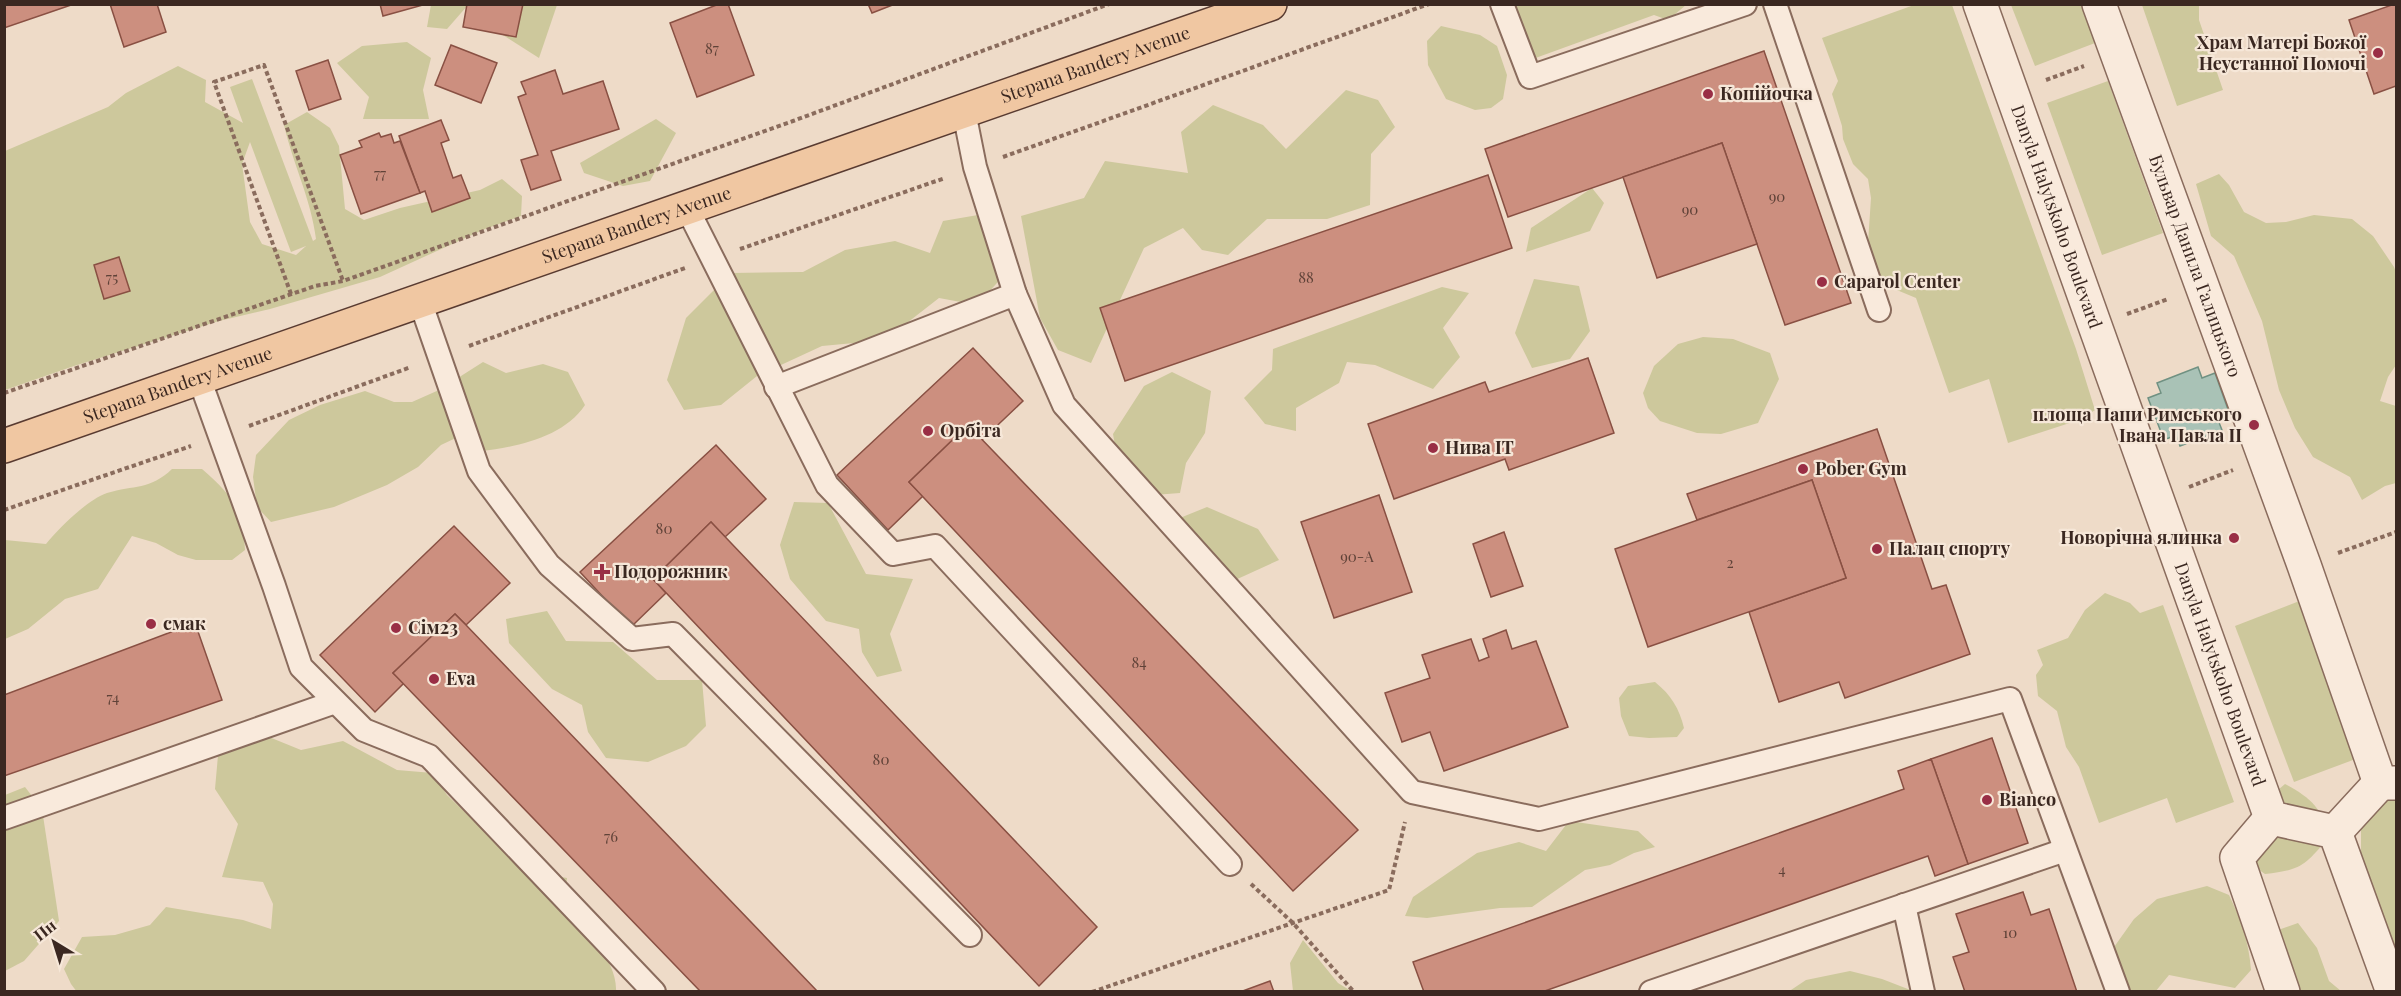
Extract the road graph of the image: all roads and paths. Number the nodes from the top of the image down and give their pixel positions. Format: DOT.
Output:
graph roads {
  1 [pos="1109,4"];
  2 [pos="1270,4"];
  3 [pos="1502,4"];
  4 [pos="1745,4"];
  5 [pos="1775,4"];
  6 [pos="1980,4"];
  7 [pos="2099,4"];
  8 [pos="2116,53"];
  9 [pos="2012,92"];
  10 [pos="964,112"];
  11 [pos="687,208"];
  12 [pos="343,281"];
  13 [pos="2203,287"];
  14 [pos="291,294"];
  15 [pos="1015,294"];
  16 [pos="420,301"];
  17 [pos="1879,309"];
  18 [pos="2095,325"];
  19 [pos="199,378"];
  20 [pos="776,387"];
  21 [pos="4,393"];
  22 [pos="4,446"];
  23 [pos="2265,458"];
  24 [pos="2158,499"];
  25 [pos="2397,532"];
  26 [pos="2304,565"];
  27 [pos="335,702"];
  28 [pos="2388,783"];
  29 [pos="1412,792"];
  30 [pos="4,818"];
  31 [pos="2271,818"];
  32 [pos="2336,832"];
  33 [pos="2065,849"];
  34 [pos="1230,864"];
  35 [pos="1904,905"];
  36 [pos="1293,923"];
  37 [pos="970,935"];
  38 [pos="654,992"];
  39 [pos="1092,992"];
  40 [pos="1354,992"];
  41 [pos="1652,992"];
  42 [pos="1923,992"];
  43 [pos="2118,992"];
  44 [pos="2283,992"];
  45 [pos="2393,992"];
  1 -- 12 [label="path"];
  2 -- 10 [label="main road, Stepana Bandery Avenue"];
  3 -- 4 [label="lane"];
  5 -- 17 [label="lane"];
  6 -- 9 [label="street, Danyla Halytskoho Boulevard"];
  7 -- 8 [label="street, Бульвар Данила Галицького"];
  8 -- 9 [label="path"];
  8 -- 13 [label="street, Бульвар Данила Галицького"];
  9 -- 18 [label="street, Danyla Halytskoho Boulevard"];
  10 -- 11 [label="main road, Stepana Bandery Avenue"];
  10 -- 15 [label="lane"];
  11 -- 16 [label="main road, Stepana Bandery Avenue"];
  11 -- 20 [label="lane"];
  12 -- 14 [label="path"];
  12 -- 14 [label="path"];
  13 -- 18 [label="path"];
  13 -- 23 [label="street, Бульвар Данила Галицького"];
  14 -- 21 [label="path"];
  15 -- 20 [label="lane"];
  15 -- 29 [label="lane"];
  16 -- 19 [label="main road, Stepana Bandery Avenue"];
  16 -- 37 [label="lane"];
  18 -- 24 [label="street, Danyla Halytskoho Boulevard"];
  19 -- 22 [label="main road, Stepana Bandery Avenue"];
  19 -- 27 [label="lane"];
  20 -- 34 [label="lane"];
  23 -- 24 [label="path"];
  23 -- 26 [label="street, Бульвар Данила Галицького"];
  24 -- 31 [label="street, Danyla Halytskoho Boulevard"];
  25 -- 26 [label="path"];
  26 -- 28 [label="street, Бульвар Данила Галицького"];
  27 -- 30 [label="lane"];
  27 -- 38 [label="lane"];
  28 -- 32 [label="street"];
  29 -- 33 [label="lane"];
  29 -- 36 [label="path"];
  31 -- 32 [label="street"];
  31 -- 44 [label="street"];
  32 -- 45 [label="street"];
  33 -- 35 [label="lane"];
  33 -- 43 [label="lane"];
  34 -- 36 [label="path"];
  35 -- 41 [label="lane"];
  35 -- 42 [label="lane"];
  36 -- 39 [label="path"];
  36 -- 40 [label="path"];
}
